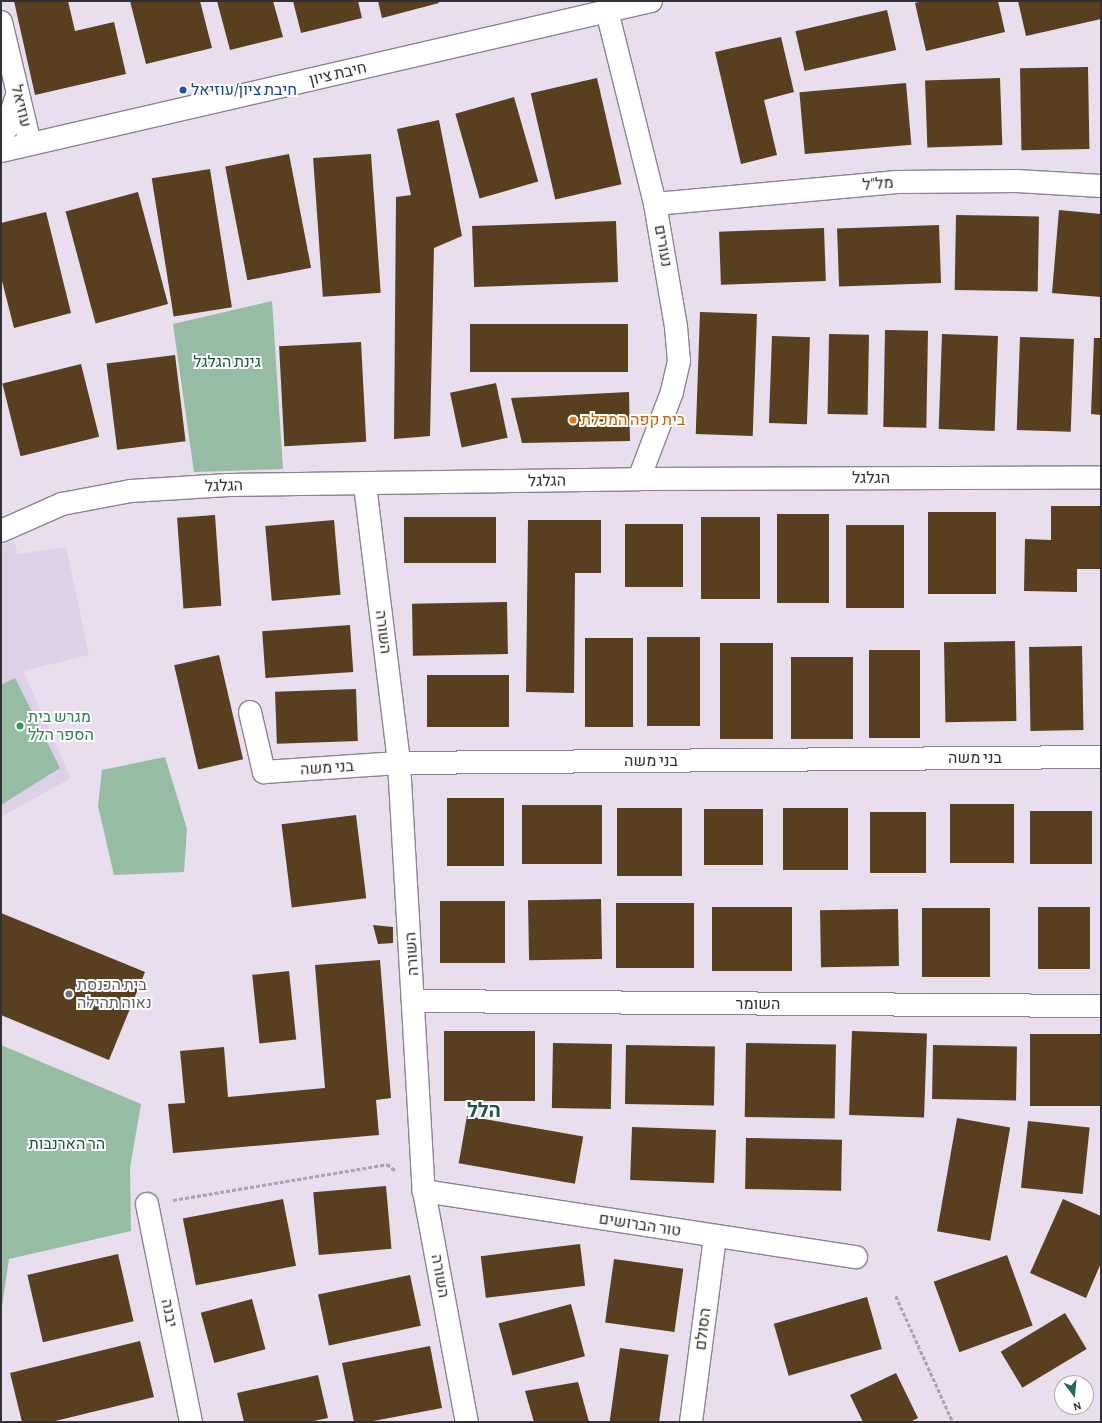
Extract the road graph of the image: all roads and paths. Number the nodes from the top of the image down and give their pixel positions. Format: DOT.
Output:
graph roads {
  1 [pos="651,1"];
  2 [pos="607,11"];
  3 [pos="1,22"];
  4 [pos="18,93"];
  5 [pos="1,134"];
  6 [pos="30,144"];
  7 [pos="1,151"];
  8 [pos="1101,186"];
  9 [pos="655,204"];
  10 [pos="1101,477"];
  11 [pos="639,479"];
  12 [pos="365,485"];
  13 [pos="1,531"];
  14 [pos="250,712"];
  15 [pos="1101,757"];
  16 [pos="399,763"];
  17 [pos="415,1001"];
  18 [pos="1101,1006"];
  19 [pos="424,1191"];
  20 [pos="147,1204"];
  21 [pos="715,1237"];
  22 [pos="856,1257"];
  23 [pos="896,1296"];
  24 [pos="191,1422"];
  25 [pos="467,1422"];
  26 [pos="691,1422"];
  27 [pos="953,1422"];
  1 -- 2 [label="street, חיבת ציון"];
  2 -- 6 [label="street, חיבת ציון"];
  2 -- 9 [label="street, נעורים"];
  3 -- 4 [label="street, עוזיאל"];
  4 -- 5 [label="street"];
  4 -- 6 [label="street, עוזיאל"];
  6 -- 7 [label="street, חיבת ציון"];
  8 -- 9 [label="street, מל\"ל"];
  9 -- 11 [label="street, נעורים"];
  10 -- 11 [label="street, הגלגל"];
  11 -- 12 [label="street, הגלגל"];
  12 -- 13 [label="street, הגלגל"];
  12 -- 16 [label="street, השורה"];
  14 -- 16 [label="street, בני משה"];
  15 -- 16 [label="street, בני משה"];
  16 -- 17 [label="street, השורה"];
  17 -- 18 [label="street, השומר"];
  17 -- 19 [label="street, השורה"];
  19 -- 20 [label="path"];
  19 -- 21 [label="street, טור הברושים"];
  19 -- 25 [label="street, השורה"];
  20 -- 24 [label="street, יבנה"];
  21 -- 22 [label="street, טור הברושים"];
  21 -- 26 [label="street, הסולם"];
  23 -- 27 [label="path"];
}
